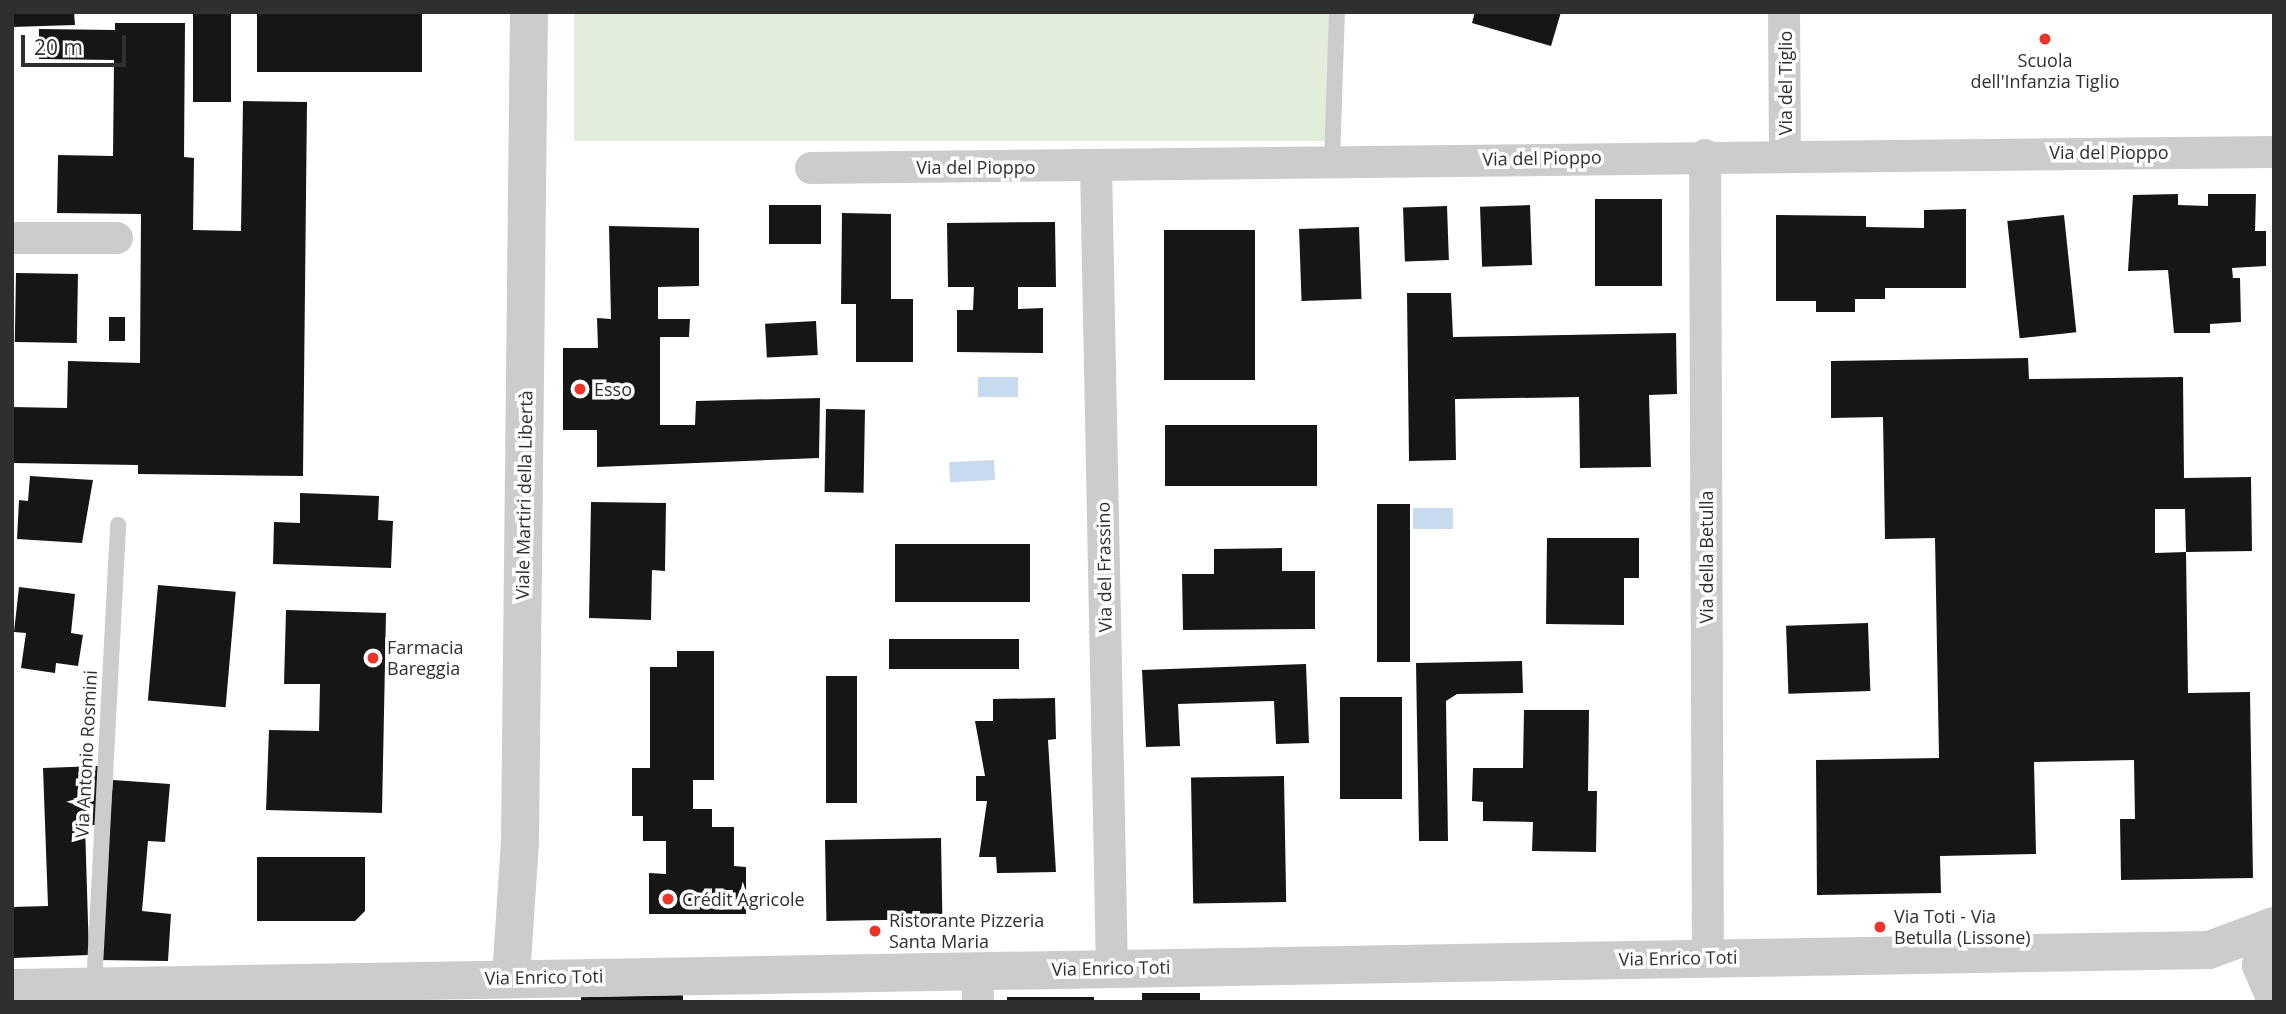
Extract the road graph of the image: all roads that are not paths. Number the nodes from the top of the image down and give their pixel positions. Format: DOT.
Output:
graph roads {
  1 [pos="529,12"];
  2 [pos="1337,12"];
  3 [pos="1784,12"];
  4 [pos="2274,152"];
  5 [pos="1785,154"];
  6 [pos="1705,155"];
  7 [pos="1332,160"];
  8 [pos="1096,167"];
  9 [pos="811,168"];
  10 [pos="12,237"];
  11 [pos="117,238"];
  12 [pos="118,525"];
  13 [pos="2274,927"];
  14 [pos="2209,950"];
  15 [pos="1708,958"];
  16 [pos="1111,968"];
  17 [pos="511,977"];
  18 [pos="94,986"];
  19 [pos="978,986"];
  20 [pos="2268,987"];
  21 [pos="12,989"];
  1 -- 17 [label="street, Viale Martiri della Libertà"];
  2 -- 7 [label="lane"];
  3 -- 5 [label="street, Via del Tiglio"];
  4 -- 5 [label="street, Via del Pioppo"];
  5 -- 6 [label="street, Via del Pioppo"];
  6 -- 7 [label="street, Via del Pioppo"];
  6 -- 15 [label="street, Via della Betulla"];
  7 -- 8 [label="street, Via del Pioppo"];
  8 -- 9 [label="street, Via del Pioppo"];
  8 -- 16 [label="street, Via del Frassino"];
  10 -- 11 [label="street"];
  12 -- 18 [label="lane, Via Antonio Rosmini"];
  13 -- 14 [label="street, Via Enrico Toti"];
  13 -- 20 [label="street"];
  14 -- 15 [label="street, Via Enrico Toti"];
  14 -- 20 [label="street, Via Enrico Toti"];
  15 -- 16 [label="street, Via Enrico Toti"];
  16 -- 19 [label="street, Via Enrico Toti"];
  17 -- 18 [label="street, Via Enrico Toti"];
  17 -- 19 [label="street, Via Enrico Toti"];
  18 -- 21 [label="street, Via Enrico Toti"];
}
